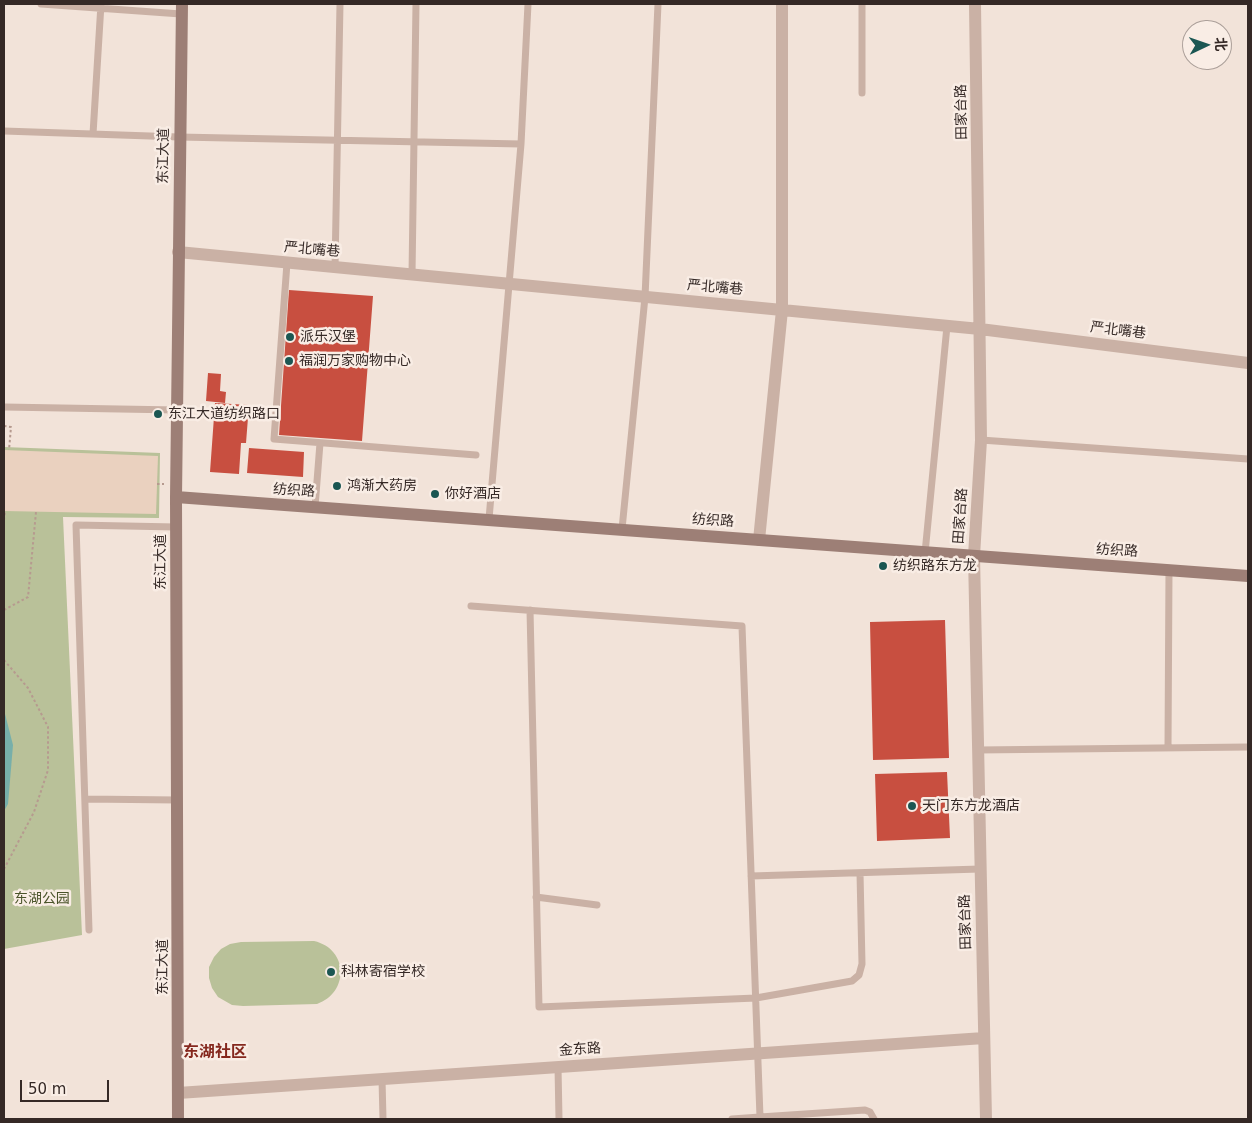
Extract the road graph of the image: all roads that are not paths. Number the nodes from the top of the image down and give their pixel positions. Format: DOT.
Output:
graph roads {
  1 [pos="40,4"];
  2 [pos="340,4"];
  3 [pos="416,4"];
  4 [pos="528,4"];
  5 [pos="658,4"];
  6 [pos="782,4"];
  7 [pos="862,4"];
  8 [pos="975,4"];
  9 [pos="101,6"];
  10 [pos="182,9"];
  11 [pos="862,93"];
  12 [pos="4,131"];
  13 [pos="93,134"];
  14 [pos="179,137"];
  15 [pos="338,141"];
  16 [pos="414,142"];
  17 [pos="521,144"];
  18 [pos="178,252"];
  19 [pos="287,263"];
  20 [pos="335,267"];
  21 [pos="412,274"];
  22 [pos="509,283"];
  23 [pos="645,297"];
  24 [pos="782,310"];
  25 [pos="947,326"];
  26 [pos="980,329"];
  27 [pos="1248,363"];
  28 [pos="4,407"];
  29 [pos="177,410"];
  30 [pos="981,440"];
  31 [pos="320,443"];
  32 [pos="476,455"];
  33 [pos="1248,459"];
  34 [pos="176,497"];
  35 [pos="315,507"];
  36 [pos="489,519"];
  37 [pos="176,527"];
  38 [pos="622,529"];
  39 [pos="759,540"];
  40 [pos="926,553"];
  41 [pos="974,556"];
  42 [pos="1169,570"];
  43 [pos="1248,576"];
  44 [pos="471,606"];
  45 [pos="530,610"];
  46 [pos="1248,746"];
  47 [pos="1168,747"];
  48 [pos="978,750"];
  49 [pos="84,799"];
  50 [pos="177,800"];
  51 [pos="980,869"];
  52 [pos="860,873"];
  53 [pos="751,876"];
  54 [pos="536,897"];
  55 [pos="597,905"];
  56 [pos="89,930"];
  57 [pos="756,998"];
  58 [pos="984,1038"];
  59 [pos="758,1053"];
  60 [pos="558,1067"];
  61 [pos="382,1079"];
  62 [pos="178,1094"];
  63 [pos="826,1116"];
  64 [pos="760,1118"];
  65 [pos="178,1119"];
  66 [pos="383,1119"];
  67 [pos="559,1119"];
  68 [pos="732,1119"];
  69 [pos="874,1119"];
  70 [pos="986,1119"];
  1 -- 9 [label="lane"];
  2 -- 15 [label="lane"];
  3 -- 16 [label="lane"];
  4 -- 17 [label="lane"];
  5 -- 23 [label="lane"];
  6 -- 24 [label="street"];
  7 -- 11 [label="lane"];
  8 -- 26 [label="street, 田家台路"];
  9 -- 10 [label="lane"];
  9 -- 13 [label="lane"];
  10 -- 14 [label="street, 东江大道"];
  12 -- 13 [label="lane"];
  13 -- 14 [label="lane"];
  14 -- 15 [label="lane"];
  14 -- 18 [label="street, 东江大道"];
  15 -- 16 [label="lane"];
  15 -- 20 [label="lane"];
  16 -- 17 [label="lane"];
  16 -- 21 [label="lane"];
  17 -- 22 [label="lane"];
  18 -- 19 [label="street, 严北嘴巷"];
  18 -- 29 [label="street, 东江大道"];
  19 -- 20 [label="street, 严北嘴巷"];
  19 -- 31 [label="lane"];
  20 -- 21 [label="street, 严北嘴巷"];
  21 -- 22 [label="street, 严北嘴巷"];
  22 -- 23 [label="street, 严北嘴巷"];
  22 -- 36 [label="lane"];
  23 -- 24 [label="street, 严北嘴巷"];
  23 -- 38 [label="lane"];
  24 -- 25 [label="street, 严北嘴巷"];
  24 -- 39 [label="street"];
  25 -- 26 [label="street, 严北嘴巷"];
  25 -- 40 [label="lane"];
  26 -- 27 [label="street, 严北嘴巷"];
  26 -- 30 [label="street, 田家台路"];
  28 -- 29 [label="lane"];
  29 -- 34 [label="street, 东江大道"];
  30 -- 33 [label="lane"];
  30 -- 41 [label="street, 田家台路"];
  31 -- 32 [label="lane"];
  31 -- 35 [label="lane"];
  34 -- 35 [label="street, 纺织路"];
  34 -- 37 [label="street, 东江大道"];
  35 -- 36 [label="street, 纺织路"];
  36 -- 38 [label="street, 纺织路"];
  37 -- 49 [label="lane"];
  37 -- 50 [label="street, 东江大道"];
  38 -- 39 [label="street, 纺织路"];
  39 -- 40 [label="street, 纺织路"];
  40 -- 41 [label="street, 纺织路"];
  41 -- 42 [label="street, 纺织路"];
  41 -- 48 [label="street, 田家台路"];
  42 -- 43 [label="street, 纺织路"];
  42 -- 47 [label="lane"];
  44 -- 45 [label="lane"];
  45 -- 53 [label="lane"];
  45 -- 54 [label="lane"];
  46 -- 47 [label="lane"];
  47 -- 48 [label="lane"];
  48 -- 51 [label="street, 田家台路"];
  49 -- 50 [label="lane"];
  49 -- 56 [label="lane"];
  50 -- 62 [label="street, 东江大道"];
  51 -- 52 [label="lane"];
  51 -- 58 [label="street, 田家台路"];
  52 -- 53 [label="lane"];
  52 -- 57 [label="lane"];
  53 -- 57 [label="lane"];
  54 -- 55 [label="lane"];
  54 -- 57 [label="lane"];
  57 -- 59 [label="lane"];
  58 -- 59 [label="street, 金东路"];
  58 -- 70 [label="street, 田家台路"];
  59 -- 60 [label="street, 金东路"];
  59 -- 64 [label="lane"];
  60 -- 61 [label="street, 金东路"];
  60 -- 67 [label="lane"];
  61 -- 62 [label="street, 金东路"];
  61 -- 66 [label="lane"];
  62 -- 65 [label="street, 东江大道"];
  63 -- 64 [label="lane"];
  63 -- 69 [label="lane"];
  64 -- 68 [label="lane"];
}
